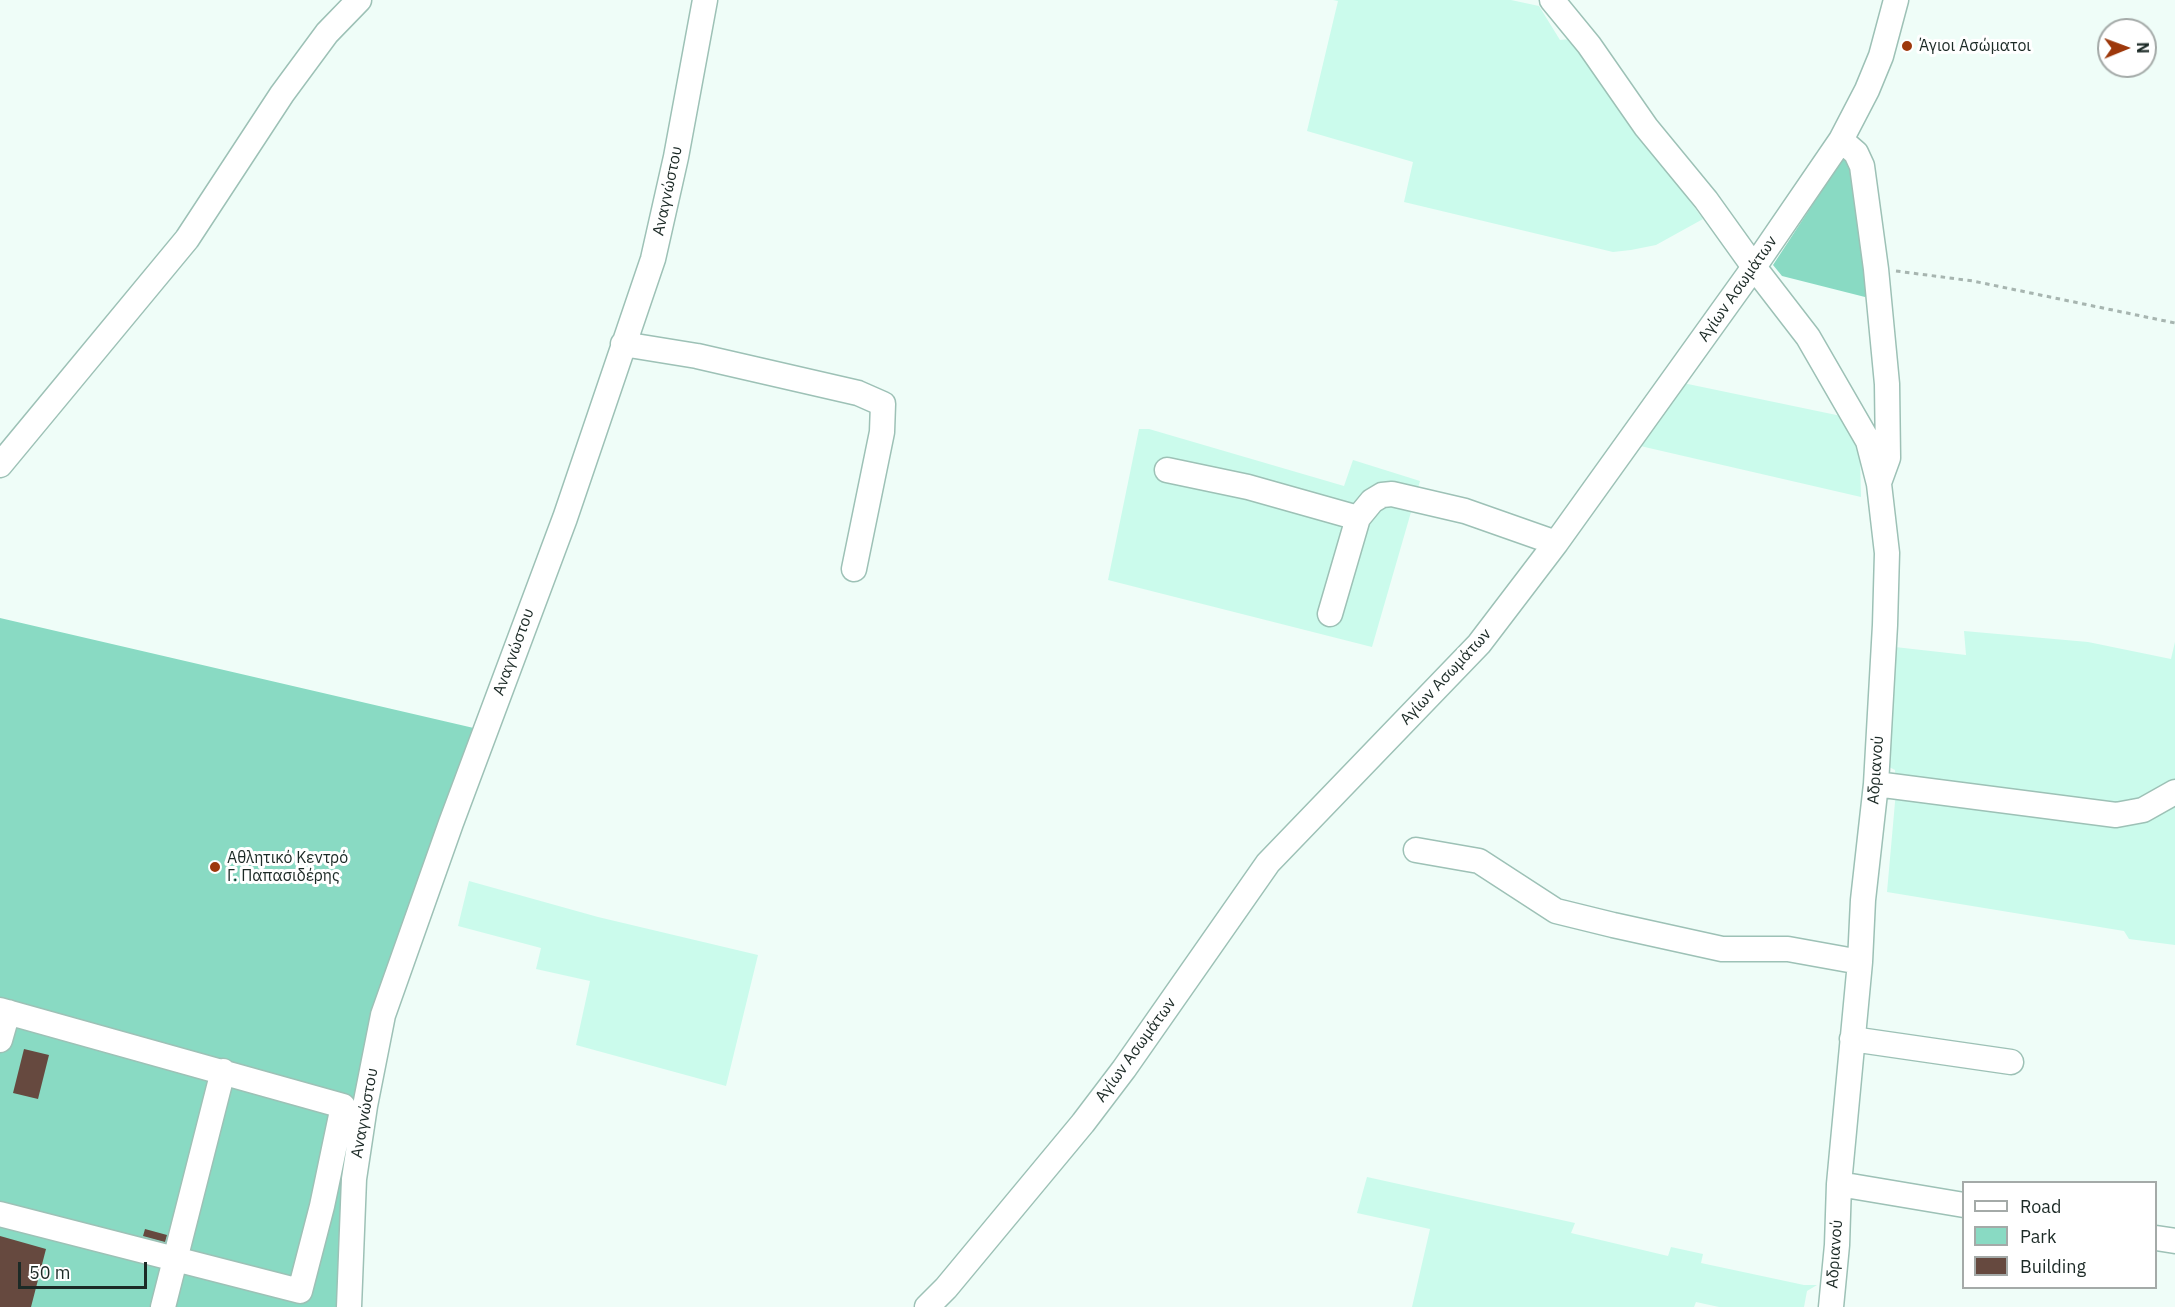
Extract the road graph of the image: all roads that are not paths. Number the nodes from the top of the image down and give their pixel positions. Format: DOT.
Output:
graph roads {
  1 [pos="359,0"];
  2 [pos="705,0"];
  3 [pos="1552,0"];
  4 [pos="1896,0"];
  5 [pos="1840,140"];
  6 [pos="1754,267"];
  7 [pos="623,344"];
  8 [pos="0,465"];
  9 [pos="1167,470"];
  10 [pos="1879,484"];
  11 [pos="1358,518"];
  12 [pos="1556,543"];
  13 [pos="854,568"];
  14 [pos="1330,614"];
  15 [pos="1876,784"];
  16 [pos="2175,792"];
  17 [pos="1416,850"];
  18 [pos="1860,962"];
  19 [pos="4,1011"];
  20 [pos="1852,1039"];
  21 [pos="0,1040"];
  22 [pos="2011,1062"];
  23 [pos="223,1071"];
  24 [pos="354,1106"];
  25 [pos="1839,1184"];
  26 [pos="1962,1206"];
  27 [pos="0,1214"];
  28 [pos="2157,1238"];
  29 [pos="2175,1241"];
  30 [pos="175,1259"];
  31 [pos="163,1307"];
  32 [pos="349,1307"];
  33 [pos="927,1307"];
  34 [pos="1831,1307"];
  1 -- 8 [label="street"];
  2 -- 7 [label="street, Αναγνώστου"];
  3 -- 6 [label="street, Αδριανού"];
  4 -- 5 [label="street, Αγίων Ασωμάτων"];
  5 -- 6 [label="street, Αγίων Ασωμάτων"];
  5 -- 10 [label="street"];
  6 -- 10 [label="street, Αδριανού"];
  6 -- 12 [label="street, Αγίων Ασωμάτων"];
  7 -- 13 [label="street"];
  7 -- 24 [label="street, Αναγνώστου"];
  9 -- 11 [label="street"];
  10 -- 15 [label="street, Αδριανού"];
  11 -- 12 [label="street"];
  11 -- 14 [label="street"];
  12 -- 33 [label="street, Αγίων Ασωμάτων"];
  15 -- 16 [label="street"];
  15 -- 18 [label="street, Αδριανού"];
  17 -- 18 [label="street"];
  18 -- 20 [label="street, Αδριανού"];
  19 -- 21 [label="street"];
  19 -- 23 [label="street"];
  20 -- 22 [label="street"];
  20 -- 25 [label="street, Αδριανού"];
  23 -- 24 [label="street"];
  23 -- 30 [label="street"];
  24 -- 30 [label="street"];
  24 -- 32 [label="street, Αναγνώστου"];
  25 -- 26 [label="street"];
  25 -- 34 [label="street, Αδριανού"];
  27 -- 30 [label="street"];
  28 -- 29 [label="street"];
  30 -- 31 [label="street"];
}
